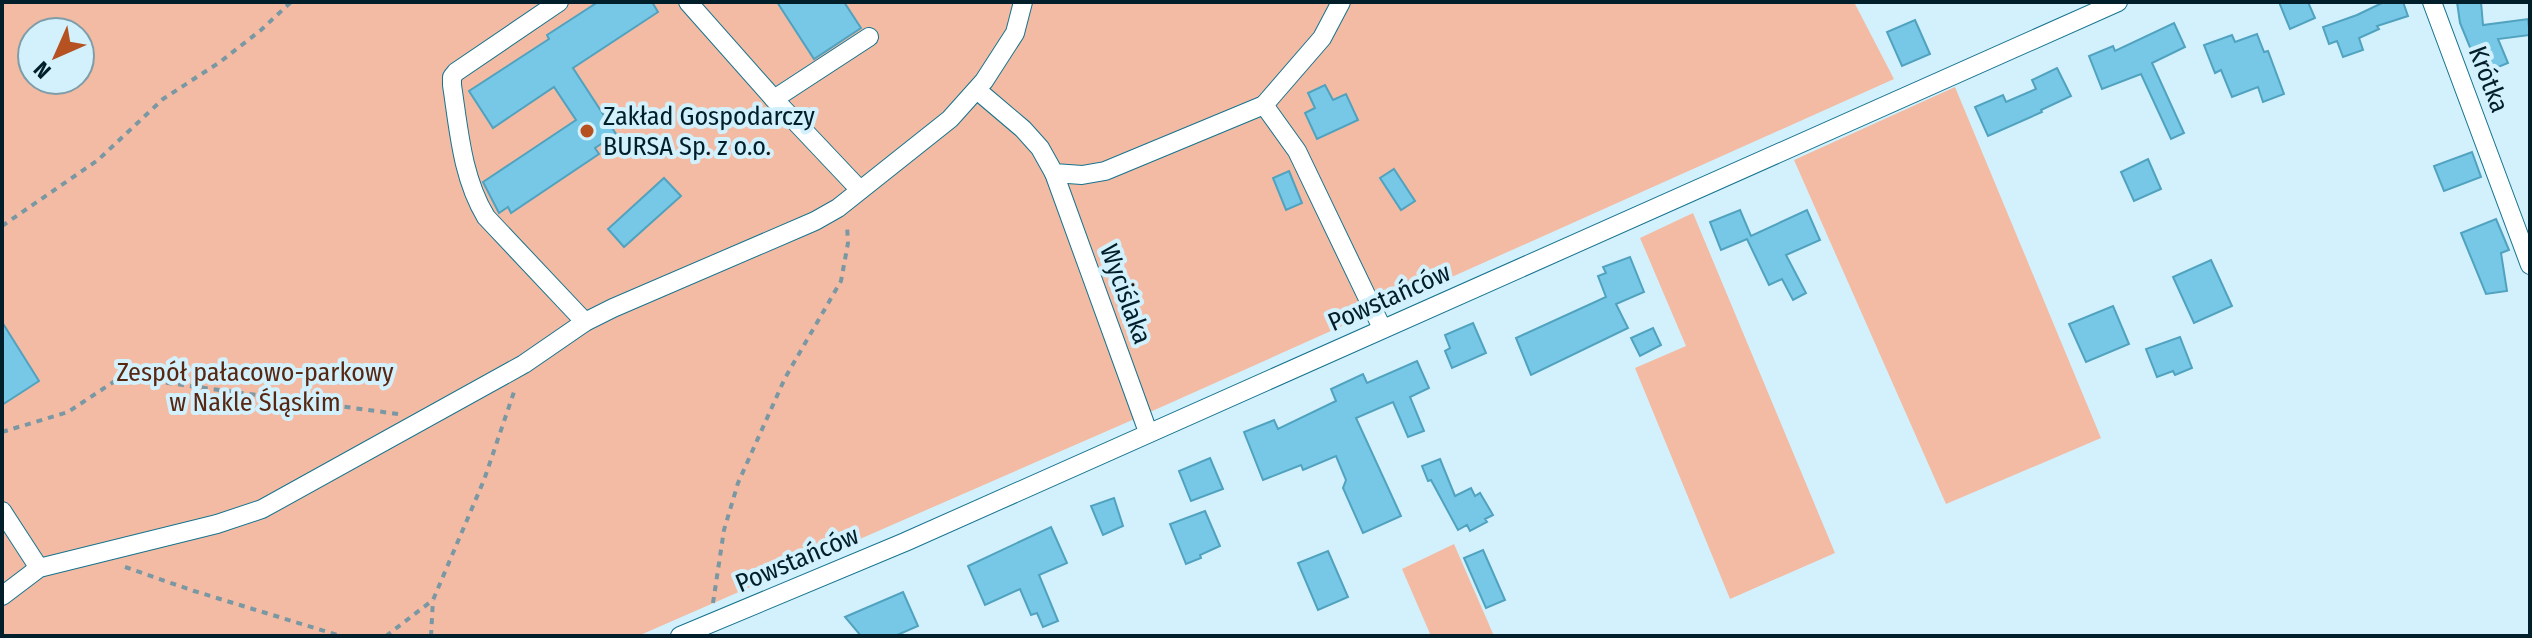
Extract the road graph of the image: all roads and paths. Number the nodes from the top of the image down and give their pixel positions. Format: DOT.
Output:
graph roads {
  1 [pos="291,2"];
  2 [pos="559,2"];
  3 [pos="688,2"];
  4 [pos="1023,2"];
  5 [pos="1341,2"];
  6 [pos="2118,2"];
  7 [pos="2432,2"];
  8 [pos="869,37"];
  9 [pos="977,90"];
  10 [pos="774,99"];
  11 [pos="1264,105"];
  12 [pos="1054,173"];
  13 [pos="860,190"];
  14 [pos="845,202"];
  15 [pos="2,226"];
  16 [pos="2530,265"];
  17 [pos="585,322"];
  18 [pos="1382,328"];
  19 [pos="524,364"];
  20 [pos="391,413"];
  21 [pos="2,432"];
  22 [pos="1148,432"];
  23 [pos="2,511"];
  24 [pos="122,566"];
  25 [pos="39,568"];
  26 [pos="2,596"];
  27 [pos="433,600"];
  28 [pos="719,620"];
  29 [pos="341,636"];
  30 [pos="386,636"];
  31 [pos="431,636"];
  32 [pos="680,636"];
  1 -- 15 [label="path"];
  2 -- 17 [label="street"];
  3 -- 10 [label="street"];
  4 -- 9 [label="street"];
  5 -- 11 [label="street"];
  6 -- 18 [label="street, Powstańców"];
  7 -- 16 [label="street, Krótka"];
  8 -- 10 [label="street"];
  9 -- 12 [label="street, Wyciślaka"];
  9 -- 13 [label="street"];
  10 -- 13 [label="street"];
  11 -- 12 [label="street"];
  11 -- 18 [label="street"];
  12 -- 22 [label="street, Wyciślaka"];
  13 -- 14 [label="street"];
  14 -- 17 [label="street"];
  14 -- 28 [label="path"];
  17 -- 19 [label="street"];
  18 -- 22 [label="street, Powstańców"];
  19 -- 25 [label="street"];
  19 -- 27 [label="path"];
  20 -- 21 [label="path"];
  22 -- 28 [label="street, Powstańców"];
  23 -- 25 [label="street"];
  24 -- 29 [label="path"];
  25 -- 26 [label="street"];
  27 -- 30 [label="path"];
  27 -- 31 [label="path"];
  28 -- 32 [label="street, Powstańców"];
}
